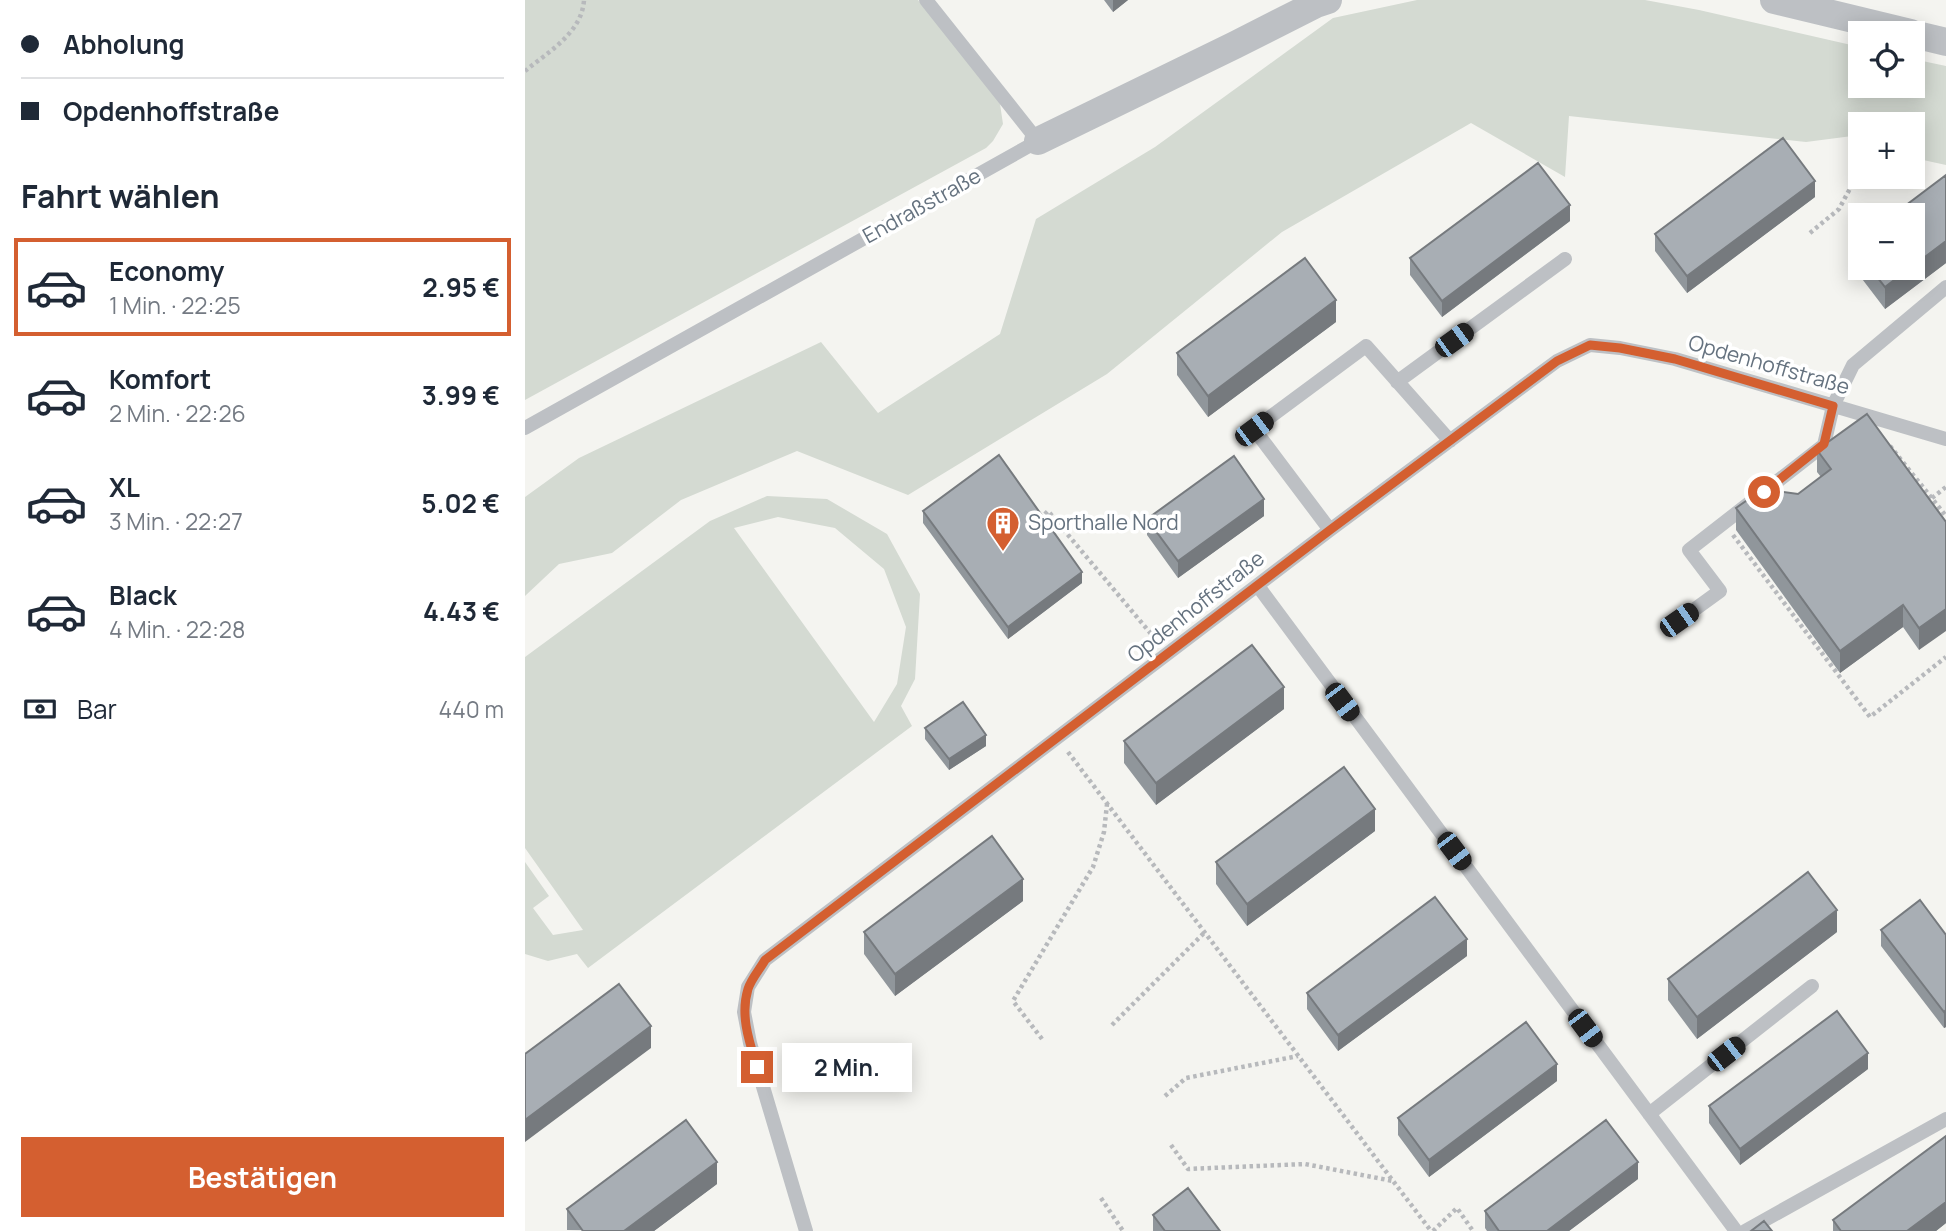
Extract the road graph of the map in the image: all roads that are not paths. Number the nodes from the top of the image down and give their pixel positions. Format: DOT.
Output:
graph roads {
  1 [pos="926,0"];
  2 [pos="1328,0"];
  3 [pos="1774,0"];
  4 [pos="1859,21"];
  5 [pos="1925,37"];
  6 [pos="1946,42"];
  7 [pos="1038,141"];
  8 [pos="1565,259"];
  9 [pos="1946,287"];
  10 [pos="1397,382"];
  11 [pos="1833,406"];
  12 [pos="525,428"];
  13 [pos="1946,439"];
  14 [pos="1450,441"];
  15 [pos="1330,530"];
  16 [pos="1258,586"];
  17 [pos="1679,620"];
  18 [pos="1812,986"];
  19 [pos="1649,1114"];
  20 [pos="1946,1119"];
  21 [pos="806,1231"];
  22 [pos="1736,1231"];
  23 [pos="1745,1231"];
  1 -- 7 [label="lane"];
  2 -- 7 [label="street, Endraßstraße"];
  3 -- 4 [label="street"];
  5 -- 6 [label="street"];
  7 -- 12 [label="lane, Endraßstraße"];
  8 -- 10 [label="lane"];
  9 -- 11 [label="lane"];
  10 -- 14 [label="lane"];
  10 -- 15 [label="lane"];
  11 -- 13 [label="lane, Opdenhoffstraße"];
  11 -- 14 [label="lane, Opdenhoffstraße"];
  11 -- 17 [label="lane"];
  14 -- 15 [label="lane, Opdenhoffstraße"];
  15 -- 16 [label="lane, Opdenhoffstraße"];
  16 -- 19 [label="lane"];
  16 -- 21 [label="lane, Opdenhoffstraße"];
  18 -- 19 [label="lane"];
  19 -- 22 [label="lane"];
  20 -- 23 [label="lane"];
}
